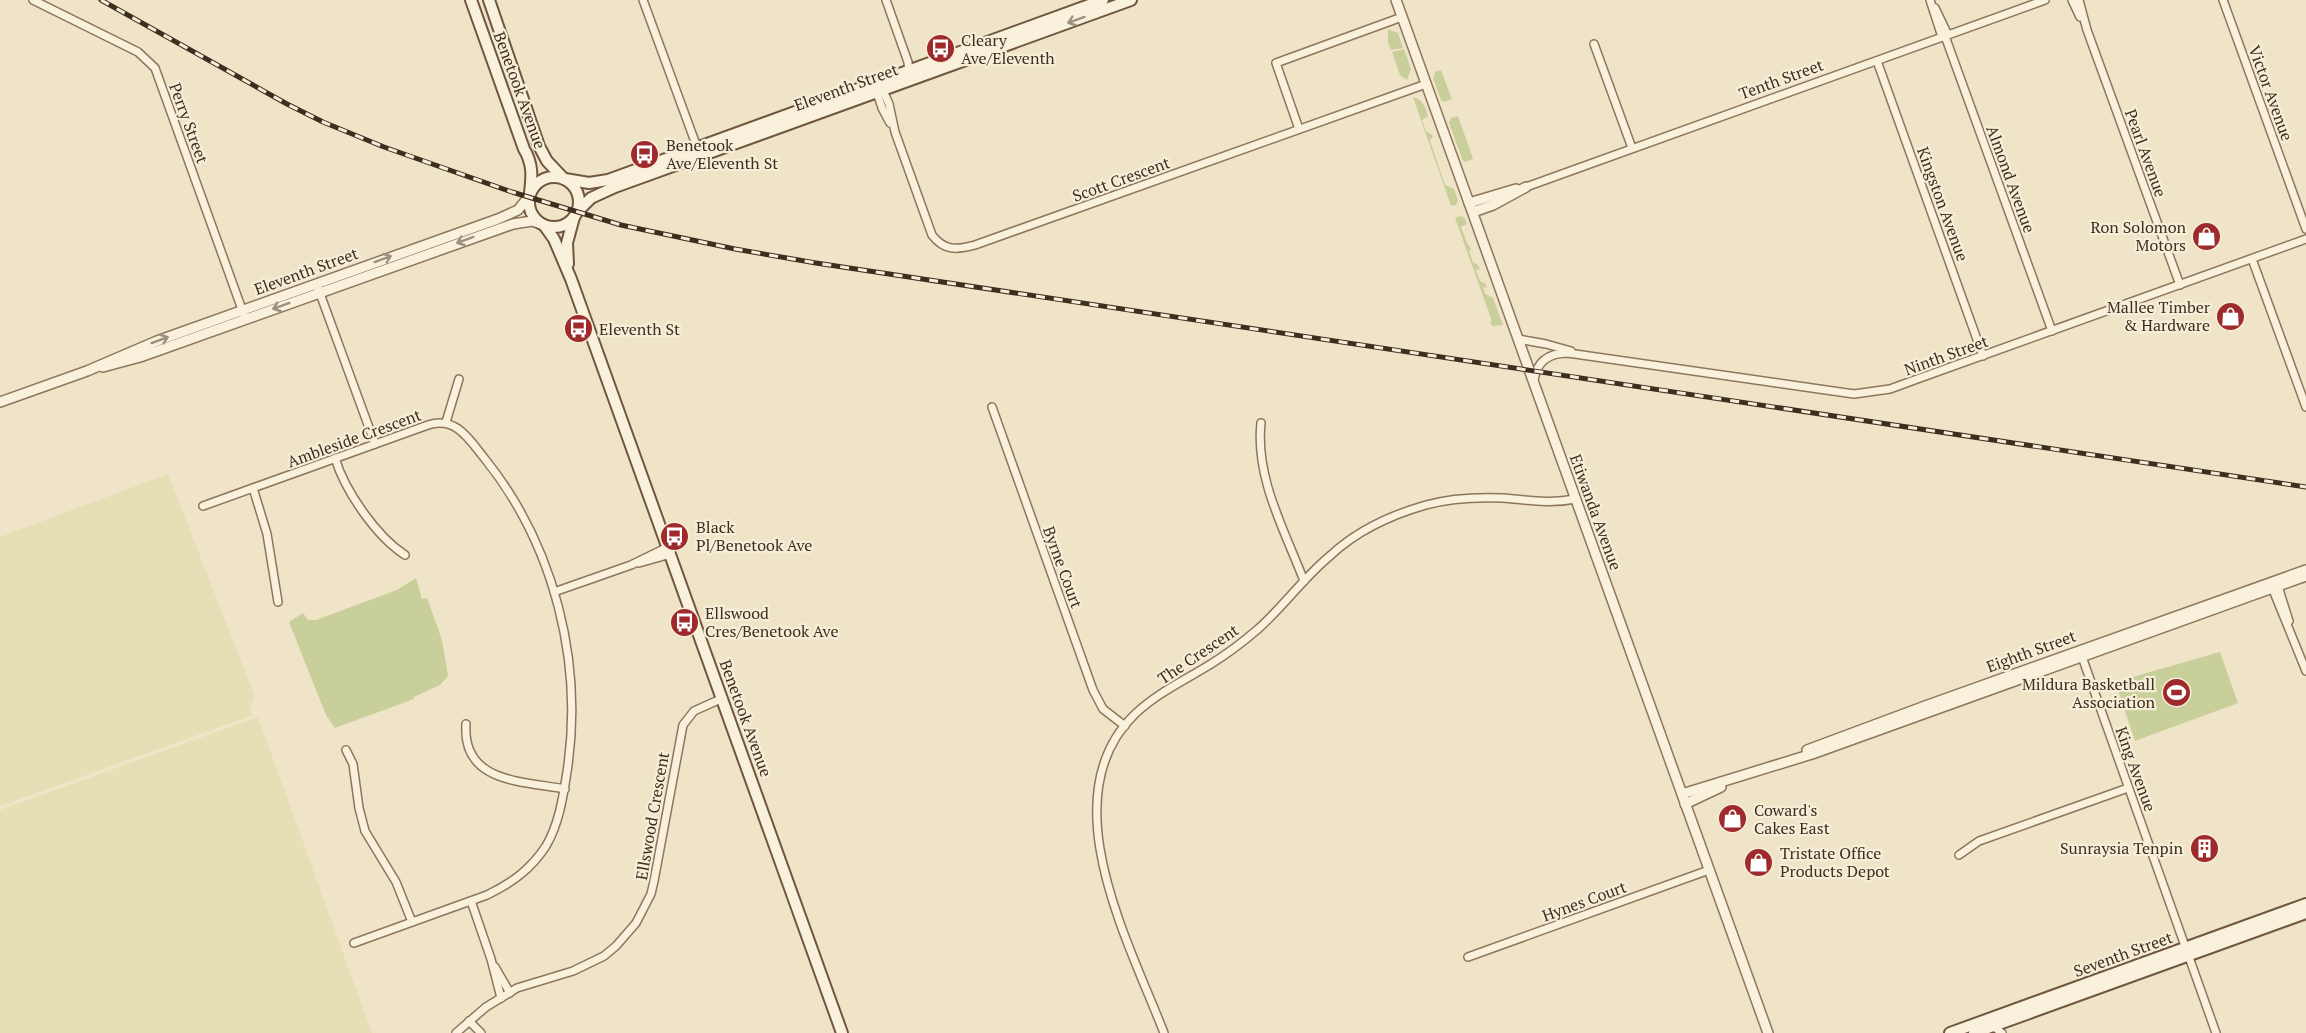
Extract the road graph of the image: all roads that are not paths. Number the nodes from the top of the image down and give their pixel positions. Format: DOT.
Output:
graph roads {
  1 [pos="33,0"];
  2 [pos="471,0"];
  3 [pos="489,0"];
  4 [pos="643,0"];
  5 [pos="886,0"];
  6 [pos="1103,0"];
  7 [pos="1131,0"];
  8 [pos="1396,0"];
  9 [pos="1931,0"];
  10 [pos="2045,0"];
  11 [pos="2072,0"];
  12 [pos="2079,0"];
  13 [pos="2223,0"];
  14 [pos="1402,17"];
  15 [pos="2087,30"];
  16 [pos="1945,36"];
  17 [pos="1594,44"];
  18 [pos="510,59"];
  19 [pos="1877,61"];
  20 [pos="494,65"];
  21 [pos="912,71"];
  22 [pos="1426,84"];
  23 [pos="879,87"];
  24 [pos="1299,129"];
  25 [pos="1632,148"];
  26 [pos="699,151"];
  27 [pos="564,179"];
  28 [pos="1526,187"];
  29 [pos="530,194"];
  30 [pos="1471,208"];
  31 [pos="576,214"];
  32 [pos="542,225"];
  33 [pos="2306,229"];
  34 [pos="2306,239"];
  35 [pos="2252,259"];
  36 [pos="571,279"];
  37 [pos="2180,285"];
  38 [pos="318,288"];
  39 [pos="244,315"];
  40 [pos="2052,331"];
  41 [pos="1518,339"];
  42 [pos="1579,353"];
  43 [pos="1983,356"];
  44 [pos="459,379"];
  45 [pos="1534,385"];
  46 [pos="0,402"];
  47 [pos="992,407"];
  48 [pos="2306,407"];
  49 [pos="446,422"];
  50 [pos="1261,423"];
  51 [pos="375,444"];
  52 [pos="335,459"];
  53 [pos="253,488"];
  54 [pos="1575,499"];
  55 [pos="203,506"];
  56 [pos="669,550"];
  57 [pos="405,555"];
  58 [pos="2306,570"];
  59 [pos="2306,576"];
  60 [pos="1304,581"];
  61 [pos="2275,584"];
  62 [pos="554,592"];
  63 [pos="278,602"];
  64 [pos="2081,654"];
  65 [pos="2306,672"];
  66 [pos="723,698"];
  67 [pos="466,724"];
  68 [pos="1125,726"];
  69 [pos="346,750"];
  70 [pos="1742,777"];
  71 [pos="2128,788"];
  72 [pos="565,789"];
  73 [pos="1682,794"];
  74 [pos="1685,804"];
  75 [pos="1959,855"];
  76 [pos="1709,870"];
  77 [pos="471,901"];
  78 [pos="2306,904"];
  79 [pos="2306,913"];
  80 [pos="412,922"];
  81 [pos="354,943"];
  82 [pos="2187,951"];
  83 [pos="1468,957"];
  84 [pos="491,959"];
  85 [pos="510,993"];
  86 [pos="501,998"];
  87 [pos="469,1021"];
  88 [pos="1992,1027"];
  89 [pos="456,1033"];
  90 [pos="481,1033"];
  91 [pos="842,1033"];
  92 [pos="1164,1033"];
  93 [pos="1768,1033"];
  94 [pos="1950,1033"];
  95 [pos="1974,1033"];
  96 [pos="2216,1033"];
  1 -- 39 [label="street, Perry Street"];
  2 -- 20 [label="main road, Benetook Avenue"];
  3 -- 18 [label="main road, Benetook Avenue"];
  4 -- 26 [label="street"];
  5 -- 21 [label="street"];
  6 -- 21 [label="main road, Eleventh Street"];
  7 -- 21 [label="main road, Eleventh Street, one-way"];
  8 -- 14 [label="street, Etiwanda Avenue"];
  9 -- 16 [label="street, Almond Avenue"];
  10 -- 16 [label="street, Tenth Street"];
  11 -- 15 [label="street, Pearl Avenue"];
  12 -- 15 [label="street, Pearl Avenue"];
  13 -- 33 [label="street, Victor Avenue"];
  14 -- 22 [label="street, Etiwanda Avenue"];
  14 -- 24 [label="street"];
  15 -- 37 [label="street, Pearl Avenue"];
  16 -- 19 [label="street, Tenth Street"];
  16 -- 40 [label="street, Almond Avenue"];
  17 -- 25 [label="street"];
  18 -- 20 [label="main road"];
  18 -- 27 [label="main road, Benetook Avenue"];
  19 -- 25 [label="street, Tenth Street"];
  19 -- 43 [label="street, Kingston Avenue"];
  20 -- 29 [label="main road, Benetook Avenue"];
  21 -- 23 [label="main road, Eleventh Street"];
  22 -- 24 [label="street, Scott Crescent"];
  22 -- 30 [label="street, Etiwanda Avenue"];
  23 -- 24 [label="street, Scott Crescent"];
  23 -- 26 [label="main road, Eleventh Street"];
  25 -- 28 [label="street, Tenth Street"];
  26 -- 27 [label="main road, Eleventh Street"];
  26 -- 31 [label="main road, Eleventh Street"];
  27 -- 29 [label="main road"];
  27 -- 31 [label="main road"];
  28 -- 30 [label="street, Tenth Street"];
  29 -- 32 [label="main road"];
  38 -- 29 [label="street, Eleventh Street, one-way"];
  30 -- 41 [label="street, Etiwanda Avenue"];
  31 -- 32 [label="main road"];
  31 -- 36 [label="main road, Benetook Avenue"];
  32 -- 36 [label="main road, Benetook Avenue"];
  32 -- 38 [label="street, Eleventh Street, one-way"];
  34 -- 35 [label="street, Ninth Street"];
  35 -- 37 [label="street, Ninth Street"];
  35 -- 48 [label="street"];
  36 -- 56 [label="main road, Benetook Avenue"];
  37 -- 40 [label="street, Ninth Street"];
  38 -- 39 [label="street, Eleventh Street"];
  38 -- 51 [label="street"];
  39 -- 46 [label="street, Eleventh Street"];
  40 -- 43 [label="street, Ninth Street"];
  41 -- 42 [label="street, Ninth Street"];
  41 -- 45 [label="street, Etiwanda Avenue"];
  42 -- 43 [label="street, Ninth Street"];
  42 -- 45 [label="street, Ninth Street"];
  44 -- 49 [label="street"];
  45 -- 54 [label="street, Etiwanda Avenue"];
  47 -- 68 [label="street, Byrne Court"];
  49 -- 51 [label="street, Ambleside Crescent"];
  49 -- 62 [label="street, Ambleside Crescent"];
  50 -- 60 [label="street"];
  51 -- 52 [label="street, Ambleside Crescent"];
  52 -- 53 [label="street, Ambleside Crescent"];
  52 -- 57 [label="street"];
  53 -- 55 [label="street, Ambleside Crescent"];
  53 -- 63 [label="street"];
  54 -- 60 [label="street, The Crescent"];
  54 -- 73 [label="street, Etiwanda Avenue"];
  56 -- 62 [label="street"];
  56 -- 66 [label="main road, Benetook Avenue"];
  58 -- 61 [label="street, Eighth Street"];
  59 -- 61 [label="street, Eighth Street"];
  60 -- 68 [label="street, The Crescent"];
  61 -- 64 [label="street, Eighth Street"];
  61 -- 65 [label="street"];
  62 -- 72 [label="street, Ambleside Crescent"];
  64 -- 70 [label="street, Eighth Street"];
  64 -- 71 [label="street, King Avenue"];
  66 -- 85 [label="street, Ellswood Crescent"];
  66 -- 91 [label="main road, Benetook Avenue"];
  67 -- 72 [label="street"];
  68 -- 92 [label="street, The Crescent"];
  69 -- 80 [label="street"];
  70 -- 73 [label="street, Eighth Street"];
  70 -- 74 [label="street, Eighth Street"];
  71 -- 75 [label="street"];
  71 -- 82 [label="street, King Avenue"];
  72 -- 77 [label="street, Ambleside Crescent"];
  73 -- 74 [label="street, Etiwanda Avenue"];
  74 -- 76 [label="street, Etiwanda Avenue"];
  76 -- 83 [label="street, Hynes Court"];
  76 -- 93 [label="street, Etiwanda Avenue"];
  77 -- 80 [label="street, Ambleside Crescent"];
  77 -- 84 [label="street"];
  78 -- 82 [label="main road, Seventh Street"];
  79 -- 82 [label="main road, Seventh Street"];
  80 -- 81 [label="street, Ambleside Crescent"];
  82 -- 88 [label="main road, Seventh Street"];
  82 -- 96 [label="street, King Avenue"];
  84 -- 85 [label="street"];
  84 -- 86 [label="street"];
  85 -- 86 [label="street, Ellswood Crescent"];
  86 -- 87 [label="street, Ellswood Crescent"];
  87 -- 89 [label="street, Ellswood Crescent"];
  87 -- 90 [label="street"];
  88 -- 94 [label="main road, Seventh Street"];
  88 -- 95 [label="main road, Seventh Street"];
}
